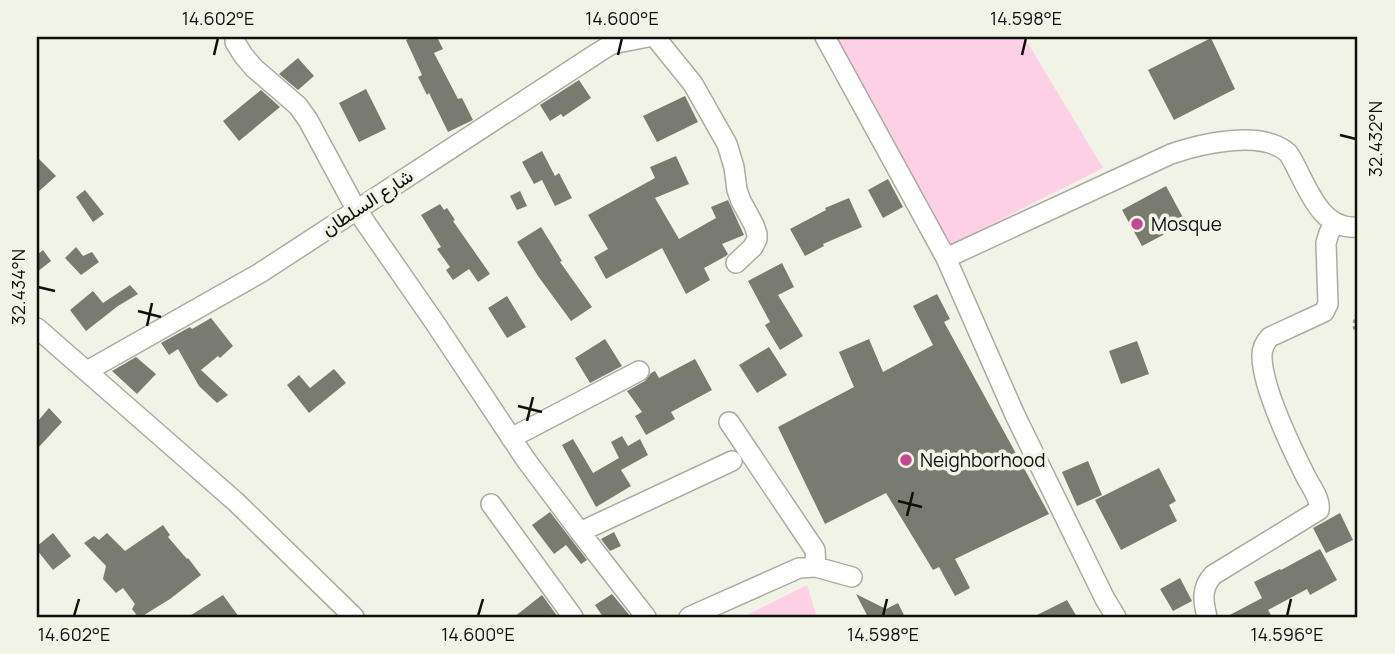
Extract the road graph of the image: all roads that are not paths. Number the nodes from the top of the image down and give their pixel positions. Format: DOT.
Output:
graph roads {
  1 [pos="648,37"];
  2 [pos="655,37"];
  3 [pos="825,37"];
  4 [pos="235,42"];
  5 [pos="356,209"];
  6 [pos="1335,223"];
  7 [pos="1358,227"];
  8 [pos="946,258"];
  9 [pos="736,262"];
  10 [pos="39,333"];
  11 [pos="639,371"];
  12 [pos="87,372"];
  13 [pos="729,422"];
  14 [pos="511,438"];
  15 [pos="732,461"];
  16 [pos="491,504"];
  17 [pos="580,532"];
  18 [pos="816,567"];
  19 [pos="852,577"];
  20 [pos="354,617"];
  21 [pos="573,617"];
  22 [pos="646,617"];
  23 [pos="689,617"];
  24 [pos="1116,617"];
  25 [pos="1207,617"];
  1 -- 5 [label="street, شارع السلطان"];
  2 -- 9 [label="street"];
  3 -- 8 [label="street"];
  4 -- 5 [label="street"];
  5 -- 12 [label="street, شارع السلطان"];
  5 -- 14 [label="street"];
  6 -- 7 [label="street"];
  6 -- 8 [label="street"];
  6 -- 25 [label="street"];
  8 -- 24 [label="street"];
  10 -- 12 [label="street"];
  11 -- 14 [label="street"];
  12 -- 20 [label="street"];
  13 -- 18 [label="street"];
  14 -- 17 [label="street"];
  15 -- 17 [label="street"];
  16 -- 21 [label="street"];
  17 -- 22 [label="street"];
  18 -- 19 [label="street"];
  18 -- 23 [label="street"];
}
